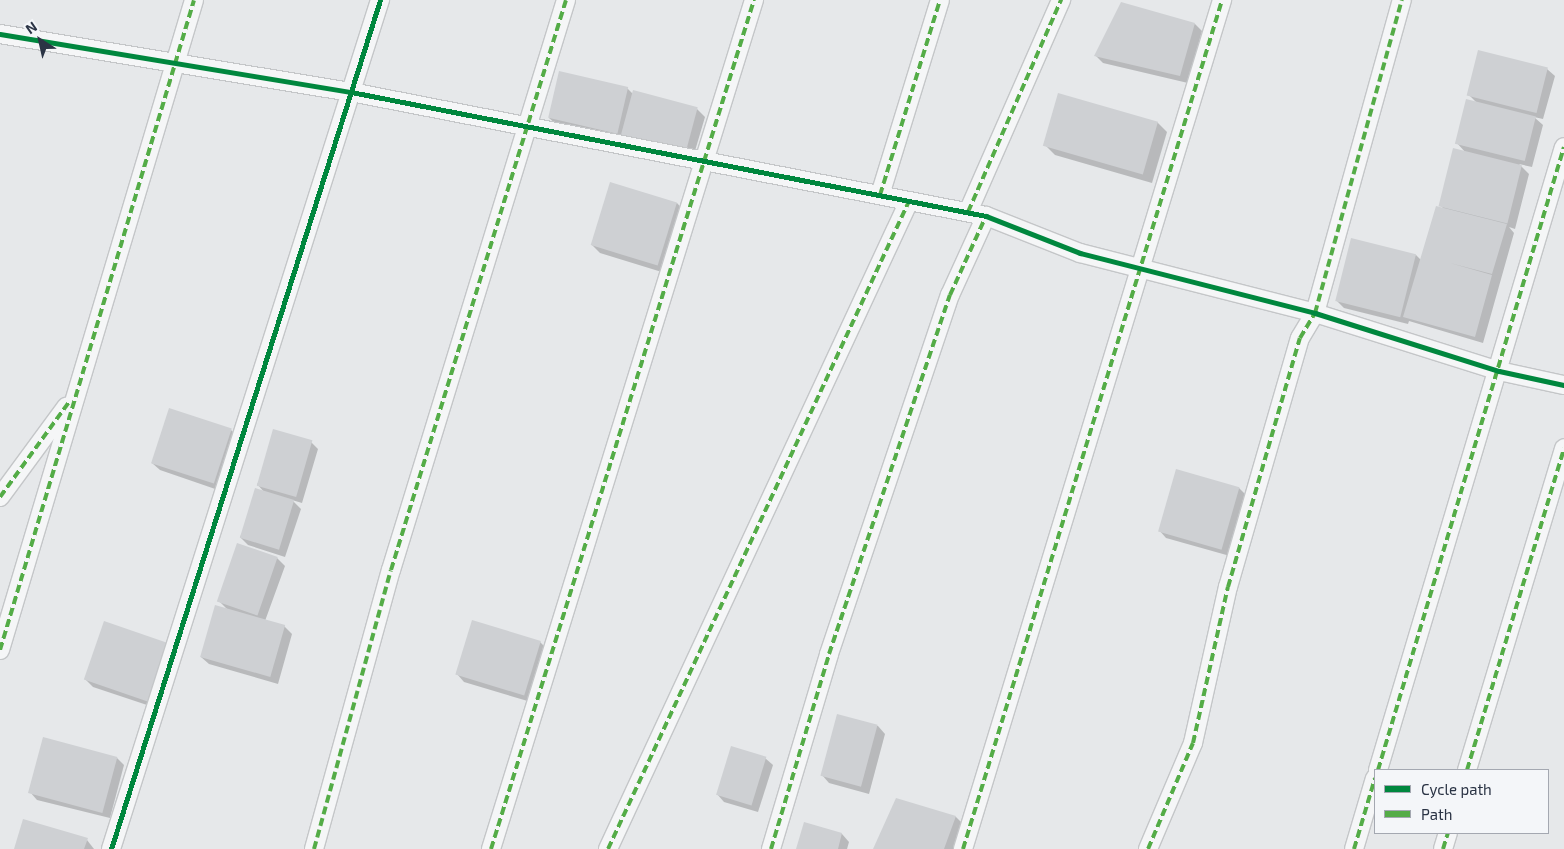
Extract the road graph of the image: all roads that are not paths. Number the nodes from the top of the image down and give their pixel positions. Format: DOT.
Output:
graph roads {
  1 [pos="194,0"];
  2 [pos="380,0"];
  3 [pos="566,0"];
  4 [pos="754,0"];
  5 [pos="940,0"];
  6 [pos="1061,0"];
  7 [pos="1222,0"];
  8 [pos="1402,0"];
  9 [pos="0,34"];
  10 [pos="177,63"];
  11 [pos="351,92"];
  12 [pos="526,126"];
  13 [pos="1564,146"];
  14 [pos="705,161"];
  15 [pos="880,195"];
  16 [pos="909,201"];
  17 [pos="968,212"];
  18 [pos="986,216"];
  19 [pos="1141,268"];
  20 [pos="1315,313"];
  21 [pos="1499,371"];
  22 [pos="1564,385"];
  23 [pos="74,396"];
  24 [pos="1564,448"];
  25 [pos="0,497"];
  26 [pos="0,650"];
  27 [pos="1378,769"];
  28 [pos="1467,769"];
  29 [pos="1374,781"];
  30 [pos="1448,834"];
  31 [pos="111,849"];
  32 [pos="314,849"];
  33 [pos="491,849"];
  34 [pos="608,849"];
  35 [pos="771,849"];
  36 [pos="963,849"];
  37 [pos="1148,849"];
  38 [pos="1354,849"];
  39 [pos="1443,849"];
  1 -- 10 [label="street"];
  2 -- 11 [label="street"];
  3 -- 12 [label="street"];
  4 -- 14 [label="street"];
  5 -- 15 [label="street"];
  6 -- 17 [label="street"];
  7 -- 19 [label="street"];
  8 -- 20 [label="street"];
  9 -- 10 [label="street"];
  10 -- 11 [label="street"];
  10 -- 23 [label="street"];
  11 -- 12 [label="street"];
  11 -- 31 [label="street"];
  12 -- 14 [label="street"];
  12 -- 32 [label="street"];
  13 -- 21 [label="street"];
  14 -- 15 [label="street"];
  14 -- 33 [label="street"];
  15 -- 16 [label="street"];
  16 -- 17 [label="street"];
  16 -- 34 [label="street"];
  17 -- 18 [label="street"];
  18 -- 19 [label="street"];
  18 -- 35 [label="street"];
  19 -- 20 [label="street"];
  19 -- 36 [label="street"];
  20 -- 21 [label="street"];
  20 -- 37 [label="street"];
  21 -- 22 [label="street"];
  21 -- 27 [label="street"];
  23 -- 25 [label="street"];
  23 -- 26 [label="street"];
  24 -- 28 [label="street"];
  29 -- 38 [label="street"];
  30 -- 39 [label="street"];
}
